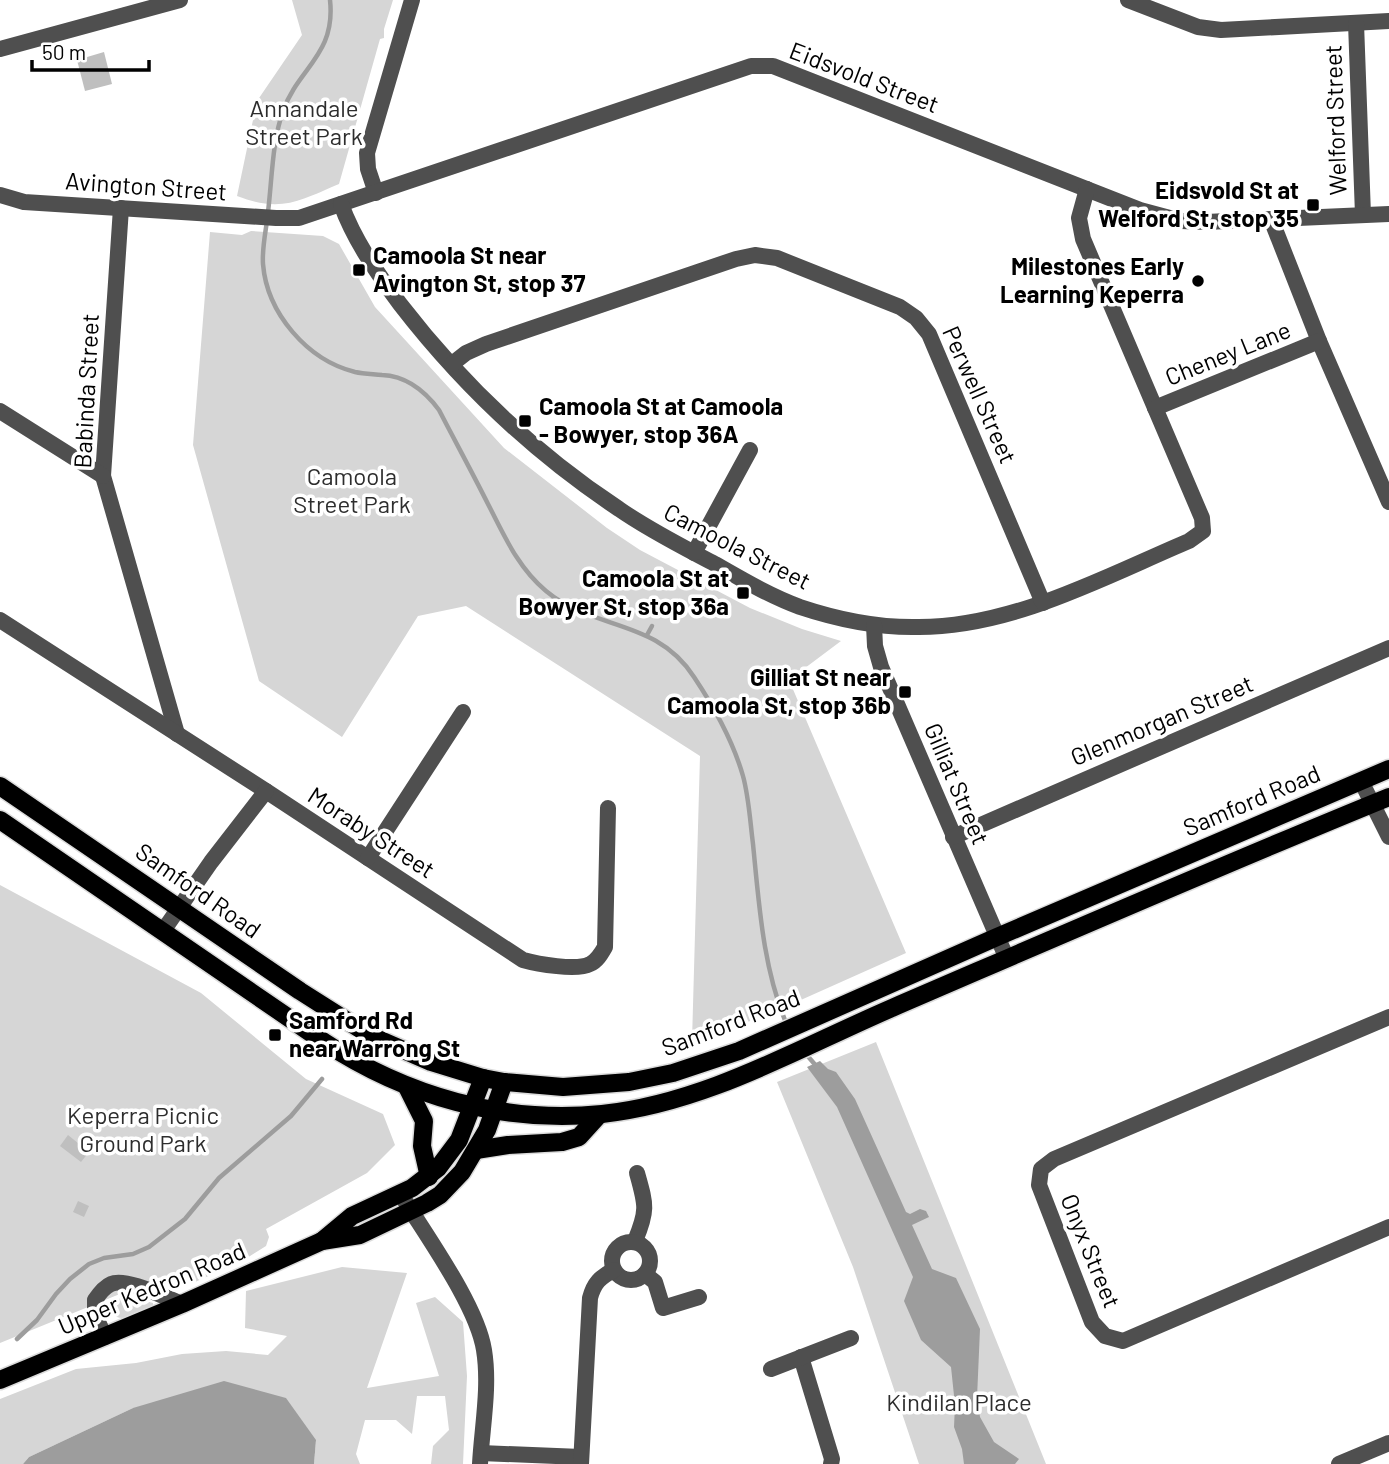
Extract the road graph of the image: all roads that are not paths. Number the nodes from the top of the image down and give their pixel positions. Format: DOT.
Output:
graph roads {
  1 [pos="180,0"];
  2 [pos="412,0"];
  3 [pos="1128,0"];
  4 [pos="1389,21"];
  5 [pos="1356,23"];
  6 [pos="0,49"];
  7 [pos="1087,190"];
  8 [pos="376,193"];
  9 [pos="0,195"];
  10 [pos="341,204"];
  11 [pos="121,208"];
  12 [pos="1389,214"];
  13 [pos="1363,215"];
  14 [pos="289,219"];
  15 [pos="1271,219"];
  16 [pos="1319,341"];
  17 [pos="452,364"];
  18 [pos="1155,408"];
  19 [pos="0,411"];
  20 [pos="750,450"];
  21 [pos="103,477"];
  22 [pos="1389,502"];
  23 [pos="694,553"];
  24 [pos="1043,603"];
  25 [pos="0,620"];
  26 [pos="874,625"];
  27 [pos="1389,648"];
  28 [pos="463,712"];
  29 [pos="177,734"];
  30 [pos="1389,769"];
  31 [pos="1361,781"];
  32 [pos="0,786"];
  33 [pos="266,790"];
  34 [pos="1380,800"];
  35 [pos="608,808"];
  36 [pos="0,820"];
  37 [pos="1389,836"];
  38 [pos="953,837"];
  39 [pos="368,858"];
  40 [pos="180,907"];
  41 [pos="163,931"];
  42 [pos="997,937"];
  43 [pos="1007,959"];
  44 [pos="1389,1017"];
  45 [pos="483,1078"];
  46 [pos="504,1082"];
  47 [pos="407,1087"];
  48 [pos="472,1107"];
  49 [pos="495,1111"];
  50 [pos="599,1115"];
  51 [pos="476,1150"];
  52 [pos="637,1173"];
  53 [pos="429,1177"];
  54 [pos="400,1194"];
  55 [pos="411,1211"];
  56 [pos="1389,1227"];
  57 [pos="322,1241"];
  58 [pos="635,1241"];
  59 [pos="614,1270"];
  60 [pos="645,1274"];
  61 [pos="699,1297"];
  62 [pos="182,1304"];
  63 [pos="105,1337"];
  64 [pos="852,1338"];
  65 [pos="801,1357"];
  66 [pos="771,1369"];
  67 [pos="0,1380"];
  68 [pos="1389,1443"];
  69 [pos="481,1458"];
  70 [pos="581,1460"];
  71 [pos="831,1464"];
  72 [pos="1339,1464"];
  1 -- 6 [label="street"];
  2 -- 8 [label="street"];
  3 -- 5 [label="street"];
  4 -- 5 [label="street"];
  5 -- 13 [label="street, Welford Street"];
  7 -- 8 [label="street, Eidsvold Street"];
  7 -- 15 [label="street, Eidsvold Street"];
  7 -- 18 [label="street, Camoola Street"];
  8 -- 10 [label="street, Eidsvold Street"];
  9 -- 11 [label="street, Avington Street"];
  10 -- 14 [label="street, Eidsvold Street"];
  10 -- 17 [label="street, Camoola Street"];
  11 -- 14 [label="street, Avington Street"];
  11 -- 21 [label="street, Babinda Street"];
  12 -- 13 [label="street, Eidsvold Street"];
  13 -- 15 [label="street, Eidsvold Street"];
  15 -- 16 [label="street"];
  16 -- 18 [label="street, Cheney Lane"];
  16 -- 22 [label="street"];
  17 -- 23 [label="street, Camoola Street"];
  17 -- 24 [label="street, Perwell Street"];
  18 -- 24 [label="street, Camoola Street"];
  19 -- 21 [label="street"];
  20 -- 23 [label="street"];
  21 -- 29 [label="street, Babinda Street"];
  23 -- 26 [label="street, Camoola Street"];
  24 -- 26 [label="street, Camoola Street"];
  25 -- 29 [label="street, Moraby Street"];
  26 -- 38 [label="street, Gilliat Street"];
  27 -- 38 [label="street, Glenmorgan Street"];
  28 -- 39 [label="street"];
  29 -- 33 [label="street, Moraby Street"];
  30 -- 31 [label="main road, Samford Road"];
  31 -- 34 [label="street"];
  31 -- 42 [label="main road, Samford Road"];
  32 -- 40 [label="main road, Samford Road"];
  33 -- 39 [label="street, Moraby Street"];
  33 -- 40 [label="street"];
  34 -- 37 [label="street"];
  34 -- 43 [label="main road, Samford Road"];
  35 -- 39 [label="street, Moraby Street"];
  36 -- 41 [label="main road, Samford Road"];
  38 -- 42 [label="street, Gilliat Street"];
  40 -- 41 [label="street"];
  40 -- 45 [label="main road, Samford Road"];
  41 -- 47 [label="main road, Samford Road"];
  42 -- 43 [label="street, Gilliat Street"];
  42 -- 46 [label="main road, Samford Road"];
  43 -- 50 [label="main road, Samford Road"];
  44 -- 56 [label="street, Onyx Street"];
  45 -- 46 [label="main road, Samford Road"];
  45 -- 48 [label="main road, Upper Kedron Road"];
  46 -- 49 [label="main road, Upper Kedron Road"];
  47 -- 48 [label="main road, Samford Road"];
  47 -- 53 [label="main road"];
  48 -- 49 [label="main road, Samford Road"];
  48 -- 53 [label="main road, Upper Kedron Road"];
  49 -- 50 [label="main road, Samford Road"];
  49 -- 51 [label="main road, Upper Kedron Road"];
  50 -- 51 [label="main road"];
  51 -- 55 [label="main road, Upper Kedron Road"];
  52 -- 58 [label="street"];
  53 -- 54 [label="main road, Upper Kedron Road"];
  54 -- 55 [label="street"];
  54 -- 57 [label="main road, Upper Kedron Road"];
  55 -- 57 [label="main road, Upper Kedron Road"];
  55 -- 69 [label="street"];
  57 -- 62 [label="main road, Upper Kedron Road"];
  58 -- 59 [label="street"];
  58 -- 60 [label="street"];
  59 -- 60 [label="street"];
  59 -- 70 [label="street"];
  60 -- 61 [label="street"];
  62 -- 63 [label="main road, Upper Kedron Road"];
  62 -- 63 [label="street"];
  63 -- 67 [label="main road, Upper Kedron Road"];
  64 -- 65 [label="street"];
  65 -- 66 [label="street"];
  65 -- 71 [label="street"];
  68 -- 72 [label="street"];
  69 -- 70 [label="street"];
}
